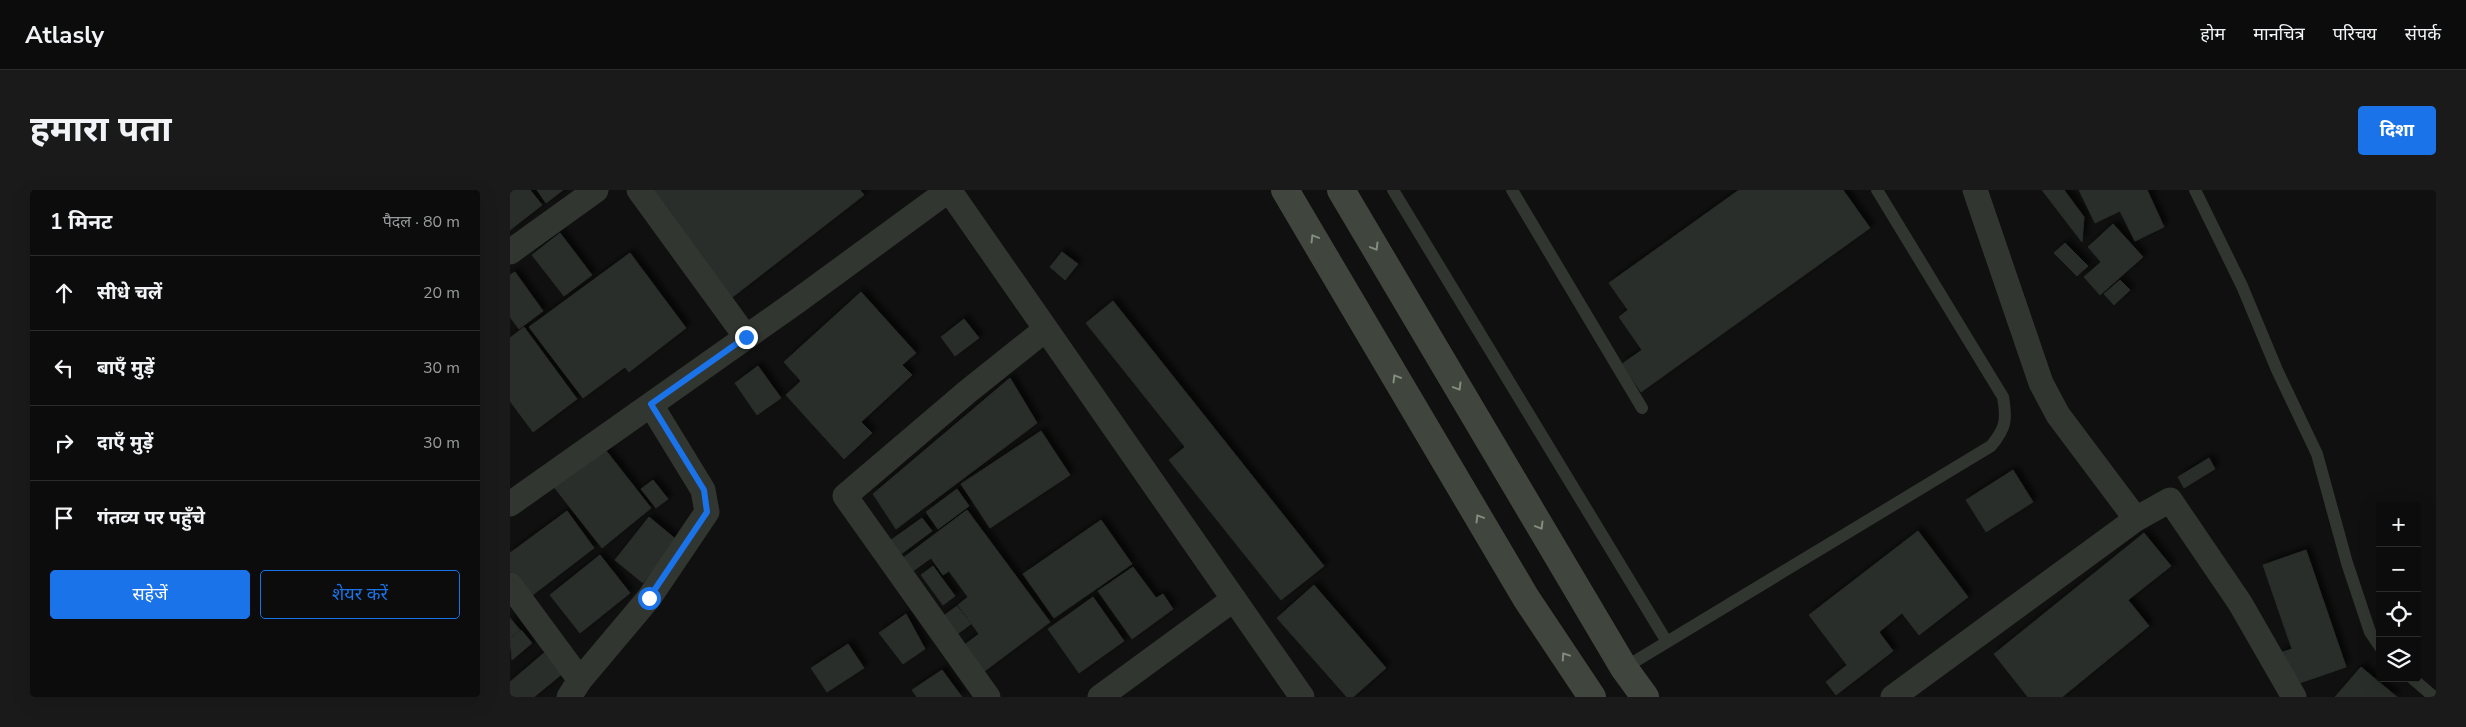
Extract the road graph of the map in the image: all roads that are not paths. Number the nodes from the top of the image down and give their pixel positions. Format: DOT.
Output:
graph roads {
  1 [pos="596,190"];
  2 [pos="640,190"];
  3 [pos="949,190"];
  4 [pos="1286,190"];
  5 [pos="1341,190"];
  6 [pos="1393,190"];
  7 [pos="1512,190"];
  8 [pos="1877,190"];
  9 [pos="1975,190"];
  10 [pos="2194,190"];
  11 [pos="510,252"];
  12 [pos="1046,328"];
  13 [pos="746,337"];
  14 [pos="651,404"];
  15 [pos="1642,408"];
  16 [pos="510,504"];
  17 [pos="2136,519"];
  18 [pos="510,585"];
  19 [pos="1234,599"];
  20 [pos="2376,641"];
  21 [pos="1667,642"];
  22 [pos="1624,668"];
  23 [pos="2417,682"];
  24 [pos="574,689"];
  25 [pos="988,697"];
  26 [pos="1100,697"];
  27 [pos="1302,697"];
  28 [pos="1592,697"];
  29 [pos="1645,697"];
  30 [pos="1893,697"];
  31 [pos="2294,697"];
  32 [pos="2434,697"];
  1 -- 11 [label="street"];
  2 -- 13 [label="street"];
  3 -- 12 [label="street"];
  3 -- 13 [label="street"];
  28 -- 4 [label="main road, one-way"];
  5 -- 22 [label="main road, one-way"];
  6 -- 21 [label="lane"];
  7 -- 15 [label="lane"];
  8 -- 21 [label="lane"];
  9 -- 17 [label="street"];
  10 -- 20 [label="lane"];
  12 -- 19 [label="street"];
  12 -- 25 [label="street"];
  13 -- 14 [label="street"];
  14 -- 16 [label="street"];
  14 -- 24 [label="street"];
  17 -- 30 [label="street"];
  17 -- 31 [label="street"];
  18 -- 24 [label="street"];
  19 -- 26 [label="street"];
  19 -- 27 [label="street"];
  21 -- 22 [label="lane"];
  22 -- 29 [label="main road"];
  23 -- 32 [label="lane"];
}
